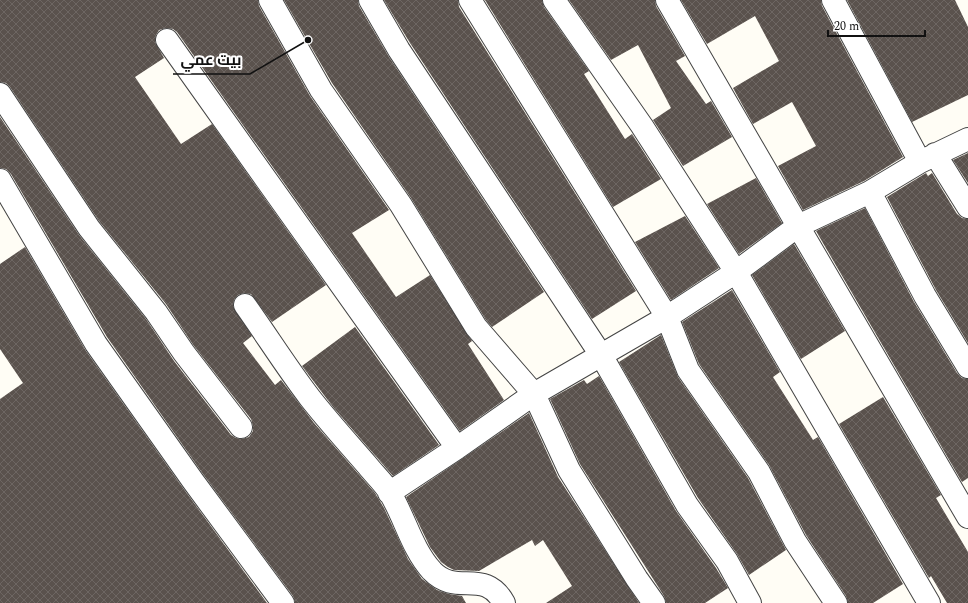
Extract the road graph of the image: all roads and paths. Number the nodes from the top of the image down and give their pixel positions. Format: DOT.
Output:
graph roads {
  1 [pos="270,0"];
  2 [pos="370,0"];
  3 [pos="470,0"];
  4 [pos="554,0"];
  5 [pos="667,0"];
  6 [pos="833,0"];
  7 [pos="167,40"];
  8 [pos="0,94"];
  9 [pos="968,139"];
  10 [pos="927,158"];
  11 [pos="0,180"];
  12 [pos="870,192"];
  13 [pos="968,207"];
  14 [pos="798,226"];
  15 [pos="736,272"];
  16 [pos="246,305"];
  17 [pos="668,317"];
  18 [pos="601,355"];
  19 [pos="968,367"];
  20 [pos="534,394"];
  21 [pos="241,427"];
  22 [pos="457,448"];
  23 [pos="390,493"];
  24 [pos="968,517"];
  25 [pos="283,603"];
  26 [pos="504,603"];
  27 [pos="654,603"];
  28 [pos="750,603"];
  29 [pos="836,603"];
  30 [pos="929,603"];
  1 -- 20 [label="street"];
  2 -- 18 [label="street"];
  3 -- 17 [label="street"];
  4 -- 15 [label="street"];
  5 -- 14 [label="street"];
  6 -- 10 [label="street"];
  7 -- 22 [label="street"];
  8 -- 21 [label="street"];
  9 -- 10 [label="street"];
  10 -- 12 [label="street"];
  10 -- 13 [label="street"];
  11 -- 25 [label="street"];
  12 -- 14 [label="street"];
  12 -- 19 [label="street"];
  14 -- 15 [label="street"];
  14 -- 24 [label="street"];
  15 -- 17 [label="street"];
  15 -- 30 [label="street"];
  16 -- 23 [label="street"];
  17 -- 18 [label="street"];
  17 -- 29 [label="street"];
  18 -- 20 [label="street"];
  18 -- 28 [label="street"];
  20 -- 22 [label="street"];
  20 -- 27 [label="street"];
  22 -- 23 [label="street"];
  23 -- 26 [label="street"];
}
